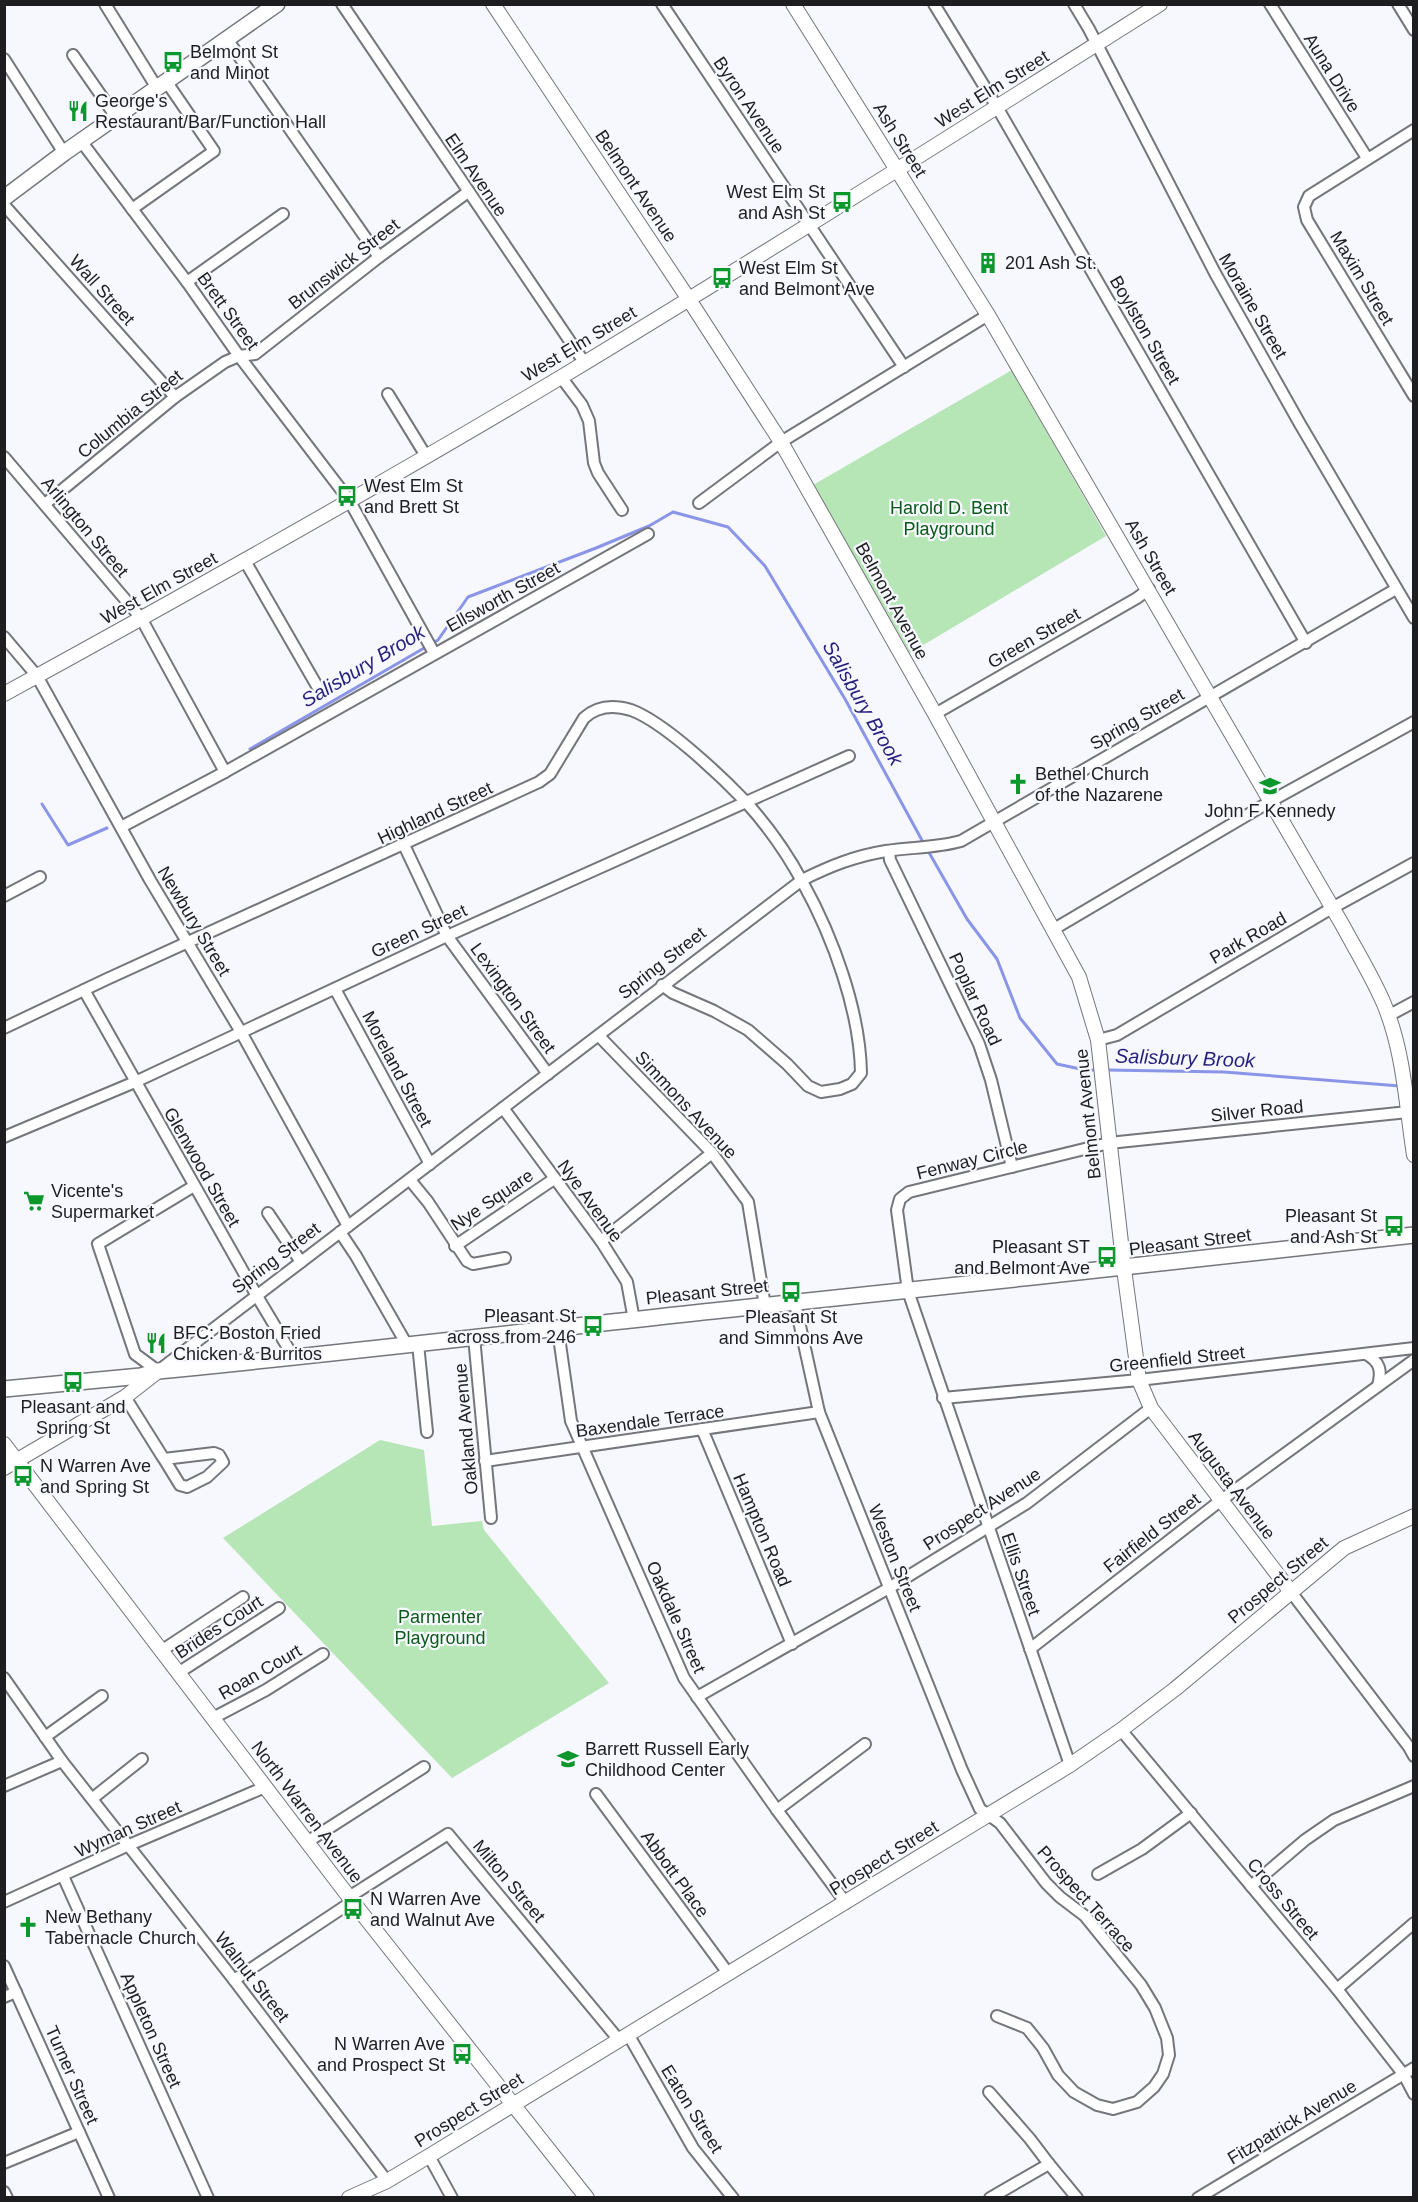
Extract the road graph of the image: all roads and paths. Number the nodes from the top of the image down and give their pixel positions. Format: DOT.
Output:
graph roads {
  1 [pos="105,4"];
  2 [pos="277,4"];
  3 [pos="342,4"];
  4 [pos="493,4"];
  5 [pos="662,4"];
  6 [pos="793,4"];
  7 [pos="934,4"];
  8 [pos="1074,4"];
  9 [pos="1160,4"];
  10 [pos="1270,4"];
  11 [pos="1398,4"];
  12 [pos="1413,30"];
  13 [pos="227,39"];
  14 [pos="1096,45"];
  15 [pos="73,55"];
  16 [pos="4,59"];
  17 [pos="162,84"];
  18 [pos="997,107"];
  19 [pos="116,117"];
  20 [pos="1413,130"];
  21 [pos="81,141"];
  22 [pos="64,153"];
  23 [pos="1367,158"];
  24 [pos="897,170"];
  25 [pos="468,192"];
  26 [pos="4,198"];
  27 [pos="4,205"];
  28 [pos="132,209"];
  29 [pos="284,214"];
  30 [pos="809,224"];
  31 [pos="379,257"];
  32 [pos="187,282"];
  33 [pos="688,298"];
  34 [pos="988,315"];
  35 [pos="239,356"];
  36 [pos="584,362"];
  37 [pos="904,367"];
  38 [pos="561,376"];
  39 [pos="388,394"];
  40 [pos="1413,396"];
  41 [pos="175,397"];
  42 [pos="781,442"];
  43 [pos="426,456"];
  44 [pos="4,457"];
  45 [pos="349,500"];
  46 [pos="699,503"];
  47 [pos="45,504"];
  48 [pos="622,510"];
  49 [pos="648,534"];
  50 [pos="245,561"];
  51 [pos="1149,589"];
  52 [pos="1396,589"];
  53 [pos="141,618"];
  54 [pos="1413,618"];
  55 [pos="4,637"];
  56 [pos="1306,643"];
  57 [pos="431,648"];
  58 [pos="37,676"];
  59 [pos="317,686"];
  60 [pos="4,694"];
  61 [pos="1210,697"];
  62 [pos="935,714"];
  63 [pos="1413,722"];
  64 [pos="849,756"];
  65 [pos="225,772"];
  66 [pos="1271,801"];
  67 [pos="746,802"];
  68 [pos="993,823"];
  69 [pos="121,827"];
  70 [pos="404,845"];
  71 [pos="889,851"];
  72 [pos="1413,862"];
  73 [pos="40,877"];
  74 [pos="802,880"];
  75 [pos="4,896"];
  76 [pos="1332,908"];
  77 [pos="1054,929"];
  78 [pos="447,936"];
  79 [pos="187,944"];
  80 [pos="662,985"];
  81 [pos="335,989"];
  82 [pos="84,990"];
  83 [pos="1413,1002"];
  84 [pos="1388,1016"];
  85 [pos="4,1028"];
  86 [pos="241,1032"];
  87 [pos="598,1036"];
  88 [pos="1098,1040"];
  89 [pos="548,1074"];
  90 [pos="135,1082"];
  91 [pos="503,1108"];
  92 [pos="1408,1112"];
  93 [pos="4,1137"];
  94 [pos="1109,1143"];
  95 [pos="712,1153"];
  96 [pos="1413,1155"];
  97 [pos="430,1164"];
  98 [pos="1012,1167"];
  99 [pos="554,1179"];
  100 [pos="410,1180"];
  101 [pos="194,1186"];
  102 [pos="268,1213"];
  103 [pos="344,1229"];
  104 [pos="1413,1235"];
  105 [pos="601,1241"];
  106 [pos="455,1246"];
  107 [pos="505,1258"];
  108 [pos="301,1262"];
  109 [pos="1124,1269"];
  110 [pos="908,1291"];
  111 [pos="257,1296"];
  112 [pos="795,1303"];
  113 [pos="765,1306"];
  114 [pos="633,1320"];
  115 [pos="558,1330"];
  116 [pos="474,1337"];
  117 [pos="412,1344"];
  118 [pos="1413,1348"];
  119 [pos="1366,1354"];
  120 [pos="294,1358"];
  121 [pos="1413,1360"];
  122 [pos="158,1371"];
  123 [pos="1139,1380"];
  124 [pos="1378,1386"];
  125 [pos="4,1389"];
  126 [pos="125,1397"];
  127 [pos="943,1398"];
  128 [pos="1151,1408"];
  129 [pos="819,1412"];
  130 [pos="702,1429"];
  131 [pos="427,1432"];
  132 [pos="4,1444"];
  133 [pos="584,1447"];
  134 [pos="164,1459"];
  135 [pos="485,1461"];
  136 [pos="11,1465"];
  137 [pos="1220,1501"];
  138 [pos="1413,1516"];
  139 [pos="491,1518"];
  140 [pos="988,1527"];
  141 [pos="889,1588"];
  142 [pos="1291,1592"];
  143 [pos="243,1596"];
  144 [pos="279,1608"];
  145 [pos="792,1644"];
  146 [pos="1030,1649"];
  147 [pos="161,1651"];
  148 [pos="323,1654"];
  149 [pos="178,1673"];
  150 [pos="4,1678"];
  151 [pos="102,1695"];
  152 [pos="697,1697"];
  153 [pos="213,1718"];
  154 [pos="1120,1730"];
  155 [pos="45,1737"];
  156 [pos="865,1744"];
  157 [pos="1413,1756"];
  158 [pos="142,1759"];
  159 [pos="62,1761"];
  160 [pos="1070,1765"];
  161 [pos="423,1767"];
  162 [pos="4,1786"];
  163 [pos="1413,1786"];
  164 [pos="265,1787"];
  165 [pos="596,1794"];
  166 [pos="93,1798"];
  167 [pos="777,1810"];
  168 [pos="1191,1813"];
  169 [pos="990,1814"];
  170 [pos="307,1842"];
  171 [pos="129,1845"];
  172 [pos="1098,1874"];
  173 [pos="63,1876"];
  174 [pos="1251,1886"];
  175 [pos="351,1899"];
  176 [pos="4,1902"];
  177 [pos="846,1903"];
  178 [pos="1413,1923"];
  179 [pos="4,1966"];
  180 [pos="728,1973"];
  181 [pos="234,1980"];
  182 [pos="1337,1989"];
  183 [pos="16,1992"];
  184 [pos="4,1997"];
  185 [pos="997,2016"];
  186 [pos="623,2037"];
  187 [pos="1409,2071"];
  188 [pos="989,2092"];
  189 [pos="1413,2094"];
  190 [pos="512,2105"];
  191 [pos="79,2132"];
  192 [pos="429,2157"];
  193 [pos="4,2163"];
  194 [pos="1049,2164"];
  195 [pos="387,2181"];
  196 [pos="4,2192"];
  197 [pos="7,2198"];
  198 [pos="109,2198"];
  199 [pos="208,2198"];
  200 [pos="349,2198"];
  201 [pos="452,2198"];
  202 [pos="587,2198"];
  203 [pos="733,2198"];
  204 [pos="990,2198"];
  205 [pos="1077,2198"];
  206 [pos="1198,2198"];
  1 -- 17 [label="street"];
  2 -- 13 [label="main road"];
  3 -- 25 [label="street, Elm Avenue"];
  4 -- 33 [label="street, Belmont Avenue"];
  5 -- 30 [label="street, Byron Avenue"];
  6 -- 24 [label="street, Ash Street"];
  7 -- 18 [label="street, Boylston Street"];
  8 -- 14 [label="street, Moraine Street"];
  9 -- 14 [label="street, West Elm Street"];
  10 -- 23 [label="street, Auna Drive"];
  11 -- 12 [label="street"];
  13 -- 17 [label="main road"];
  13 -- 31 [label="street"];
  14 -- 18 [label="street, West Elm Street"];
  14 -- 52 [label="street, Moraine Street"];
  15 -- 19 [label="street"];
  16 -- 22 [label="street"];
  17 -- 19 [label="main road"];
  17 -- 28 [label="street"];
  18 -- 24 [label="street, West Elm Street"];
  18 -- 56 [label="street, Boylston Street"];
  19 -- 21 [label="main road"];
  20 -- 23 [label="street"];
  21 -- 22 [label="main road"];
  21 -- 28 [label="street, Brett Street"];
  22 -- 26 [label="main road"];
  23 -- 40 [label="street, Maxim Street"];
  24 -- 30 [label="street, West Elm Street"];
  24 -- 34 [label="street, Ash Street"];
  25 -- 31 [label="street, Brunswick Street"];
  25 -- 36 [label="street, Elm Avenue"];
  27 -- 41 [label="street, Wall Street"];
  28 -- 32 [label="street, Brett Street"];
  29 -- 32 [label="street"];
  30 -- 33 [label="street, West Elm Street"];
  30 -- 37 [label="street, Byron Avenue"];
  31 -- 35 [label="street, Brunswick Street"];
  32 -- 35 [label="street, Brett Street"];
  33 -- 36 [label="street, West Elm Street"];
  33 -- 42 [label="street, Belmont Avenue"];
  34 -- 37 [label="street"];
  34 -- 51 [label="street, Ash Street"];
  35 -- 41 [label="street, Columbia Street"];
  35 -- 45 [label="street, Brett Street"];
  36 -- 38 [label="street, West Elm Street"];
  37 -- 42 [label="street"];
  38 -- 43 [label="street, West Elm Street"];
  38 -- 48 [label="street"];
  39 -- 43 [label="street"];
  41 -- 47 [label="street, Columbia Street"];
  42 -- 46 [label="street"];
  42 -- 62 [label="street, Belmont Avenue"];
  43 -- 45 [label="street, West Elm Street"];
  44 -- 47 [label="street, Arlington Street"];
  45 -- 50 [label="street, West Elm Street"];
  45 -- 57 [label="street, Brett Street"];
  47 -- 53 [label="street, Arlington Street"];
  49 -- 57 [label="street, Ellsworth Street"];
  50 -- 53 [label="street, West Elm Street"];
  50 -- 59 [label="street"];
  51 -- 61 [label="street, Ash Street"];
  51 -- 62 [label="street, Green Street"];
  52 -- 54 [label="street, Moraine Street"];
  52 -- 56 [label="street, Spring Street"];
  53 -- 58 [label="street, West Elm Street"];
  53 -- 65 [label="street, Arlington Street"];
  55 -- 58 [label="street, Newbury Street"];
  56 -- 61 [label="street, Spring Street"];
  57 -- 65 [label="street, Ellsworth Street"];
  58 -- 60 [label="street, West Elm Street"];
  58 -- 69 [label="street, Newbury Street"];
  61 -- 66 [label="street, Ash Street"];
  61 -- 68 [label="street, Spring Street"];
  62 -- 68 [label="street, Belmont Avenue"];
  63 -- 66 [label="street"];
  64 -- 67 [label="street, Green Street"];
  65 -- 69 [label="street, Ellsworth Street"];
  66 -- 76 [label="street, Ash Street"];
  66 -- 77 [label="street"];
  67 -- 70 [label="street, Highland Street"];
  67 -- 74 [label="street, Highland Street"];
  67 -- 78 [label="street, Green Street"];
  68 -- 71 [label="street, Spring Street"];
  68 -- 77 [label="street, Belmont Avenue"];
  69 -- 79 [label="street, Newbury Street"];
  70 -- 78 [label="street, Lexington Street"];
  70 -- 79 [label="street, Highland Street"];
  71 -- 74 [label="street, Spring Street"];
  71 -- 98 [label="street, Poplar Road"];
  72 -- 76 [label="street, Park Road"];
  73 -- 75 [label="street"];
  74 -- 80 [label="street, Spring Street"];
  74 -- 80 [label="street, Highland Street"];
  76 -- 84 [label="street, Ash Street"];
  76 -- 88 [label="street, Park Road"];
  77 -- 88 [label="street, Belmont Avenue"];
  78 -- 81 [label="street, Green Street"];
  78 -- 89 [label="street, Lexington Street"];
  79 -- 82 [label="street, Highland Street"];
  79 -- 86 [label="street, Newbury Street"];
  80 -- 87 [label="street, Spring Street"];
  81 -- 86 [label="street, Green Street"];
  81 -- 97 [label="street, Moreland Street"];
  82 -- 85 [label="street, Highland Street"];
  82 -- 90 [label="street, Glenwood Street"];
  83 -- 84 [label="street"];
  84 -- 92 [label="street, Ash Street"];
  86 -- 90 [label="street, Green Street"];
  86 -- 103 [label="street, Newbury Street"];
  87 -- 89 [label="street, Spring Street"];
  87 -- 95 [label="street, Simmons Avenue"];
  88 -- 94 [label="street, Belmont Avenue"];
  89 -- 91 [label="street, Spring Street"];
  90 -- 93 [label="street, Green Street"];
  90 -- 101 [label="street, Glenwood Street"];
  91 -- 97 [label="street, Spring Street"];
  91 -- 99 [label="street, Nye Avenue"];
  92 -- 94 [label="street, Silver Road"];
  92 -- 96 [label="street, Ash Street"];
  94 -- 98 [label="street, Fenway Circle"];
  94 -- 109 [label="street, Belmont Avenue"];
  95 -- 105 [label="street"];
  95 -- 113 [label="street, Simmons Avenue"];
  97 -- 100 [label="street, Spring Street"];
  98 -- 110 [label="street, Fenway Circle"];
  99 -- 105 [label="street, Nye Avenue"];
  99 -- 106 [label="street, Nye Square"];
  100 -- 103 [label="street, Spring Street"];
  100 -- 106 [label="street, Nye Square"];
  101 -- 111 [label="street, Glenwood Street"];
  101 -- 122 [label="street"];
  102 -- 108 [label="street"];
  103 -- 108 [label="street, Spring Street"];
  103 -- 117 [label="street, Newbury Street"];
  104 -- 109 [label="main road, Pleasant Street"];
  105 -- 114 [label="street, Nye Avenue"];
  106 -- 107 [label="street"];
  108 -- 111 [label="street, Spring Street"];
  109 -- 110 [label="main road, Pleasant Street"];
  109 -- 123 [label="street, Augusta Avenue"];
  110 -- 112 [label="main road, Pleasant Street"];
  110 -- 127 [label="street, Ellis Street"];
  111 -- 120 [label="street, Glenwood Street"];
  111 -- 122 [label="street, Spring Street"];
  112 -- 113 [label="main road, Pleasant Street"];
  112 -- 129 [label="street, Weston Street"];
  113 -- 114 [label="main road, Pleasant Street"];
  114 -- 115 [label="main road, Pleasant Street"];
  115 -- 116 [label="main road, Pleasant Street"];
  115 -- 133 [label="street, Oakdale Street"];
  116 -- 117 [label="main road, Pleasant Street"];
  116 -- 135 [label="street, Oakland Avenue"];
  117 -- 120 [label="main road, Pleasant Street"];
  117 -- 131 [label="street"];
  118 -- 119 [label="street, Greenfield Street"];
  119 -- 123 [label="street, Greenfield Street"];
  119 -- 124 [label="street"];
  120 -- 122 [label="main road, Pleasant Street"];
  121 -- 124 [label="street, Fairfield Street"];
  122 -- 125 [label="main road, Pleasant Street"];
  122 -- 126 [label="street, Spring Street"];
  123 -- 127 [label="street, Greenfield Street"];
  123 -- 128 [label="street, Augusta Avenue"];
  124 -- 137 [label="street, Fairfield Street"];
  126 -- 134 [label="street"];
  126 -- 136 [label="street, Spring Street"];
  127 -- 140 [label="street, Ellis Street"];
  128 -- 137 [label="street, Augusta Avenue"];
  128 -- 140 [label="street, Prospect Avenue"];
  129 -- 130 [label="street, Baxendale Terrace"];
  129 -- 141 [label="street, Weston Street"];
  130 -- 133 [label="street, Baxendale Terrace"];
  130 -- 145 [label="street, Hampton Road"];
  132 -- 136 [label="street, North Warren Avenue"];
  133 -- 135 [label="street, Baxendale Terrace"];
  133 -- 152 [label="street, Oakdale Street"];
  134 -- 134 [label="street"];
  135 -- 139 [label="street, Oakland Avenue"];
  136 -- 147 [label="street, North Warren Avenue"];
  137 -- 142 [label="street, Augusta Avenue"];
  137 -- 146 [label="street, Fairfield Street"];
  138 -- 142 [label="street, Prospect Street"];
  140 -- 141 [label="street, Prospect Avenue"];
  140 -- 146 [label="street, Ellis Street"];
  141 -- 145 [label="street, Prospect Avenue"];
  141 -- 169 [label="street, Weston Street"];
  142 -- 154 [label="street, Prospect Street"];
  142 -- 157 [label="street, Augusta Avenue"];
  143 -- 147 [label="street"];
  144 -- 149 [label="street, Brides Court"];
  145 -- 152 [label="street, Prospect Avenue"];
  146 -- 160 [label="street, Ellis Street"];
  147 -- 149 [label="street, North Warren Avenue"];
  148 -- 153 [label="street, Roan Court"];
  149 -- 153 [label="street, North Warren Avenue"];
  150 -- 155 [label="street, Walnut Street"];
  151 -- 155 [label="street"];
  152 -- 167 [label="street, Oakdale Street"];
  153 -- 164 [label="street, North Warren Avenue"];
  154 -- 160 [label="street, Prospect Street"];
  154 -- 168 [label="street, Cross Street"];
  155 -- 159 [label="street, Walnut Street"];
  156 -- 167 [label="street"];
  158 -- 166 [label="street"];
  159 -- 162 [label="street"];
  159 -- 166 [label="street, Walnut Street"];
  160 -- 169 [label="street, Prospect Street"];
  161 -- 170 [label="street"];
  163 -- 174 [label="street"];
  164 -- 170 [label="street, North Warren Avenue"];
  164 -- 171 [label="street, Wyman Street"];
  165 -- 180 [label="street, Abbott Place"];
  166 -- 171 [label="street, Walnut Street"];
  167 -- 177 [label="street, Oakdale Street"];
  168 -- 172 [label="street"];
  168 -- 174 [label="street, Cross Street"];
  169 -- 177 [label="street, Prospect Street"];
  169 -- 185 [label="street, Prospect Terrace"];
  170 -- 175 [label="street, North Warren Avenue"];
  171 -- 173 [label="street, Wyman Street"];
  171 -- 181 [label="street, Walnut Street"];
  173 -- 176 [label="street, Wyman Street"];
  173 -- 199 [label="street, Appleton Street"];
  174 -- 182 [label="street, Cross Street"];
  175 -- 181 [label="street"];
  175 -- 186 [label="street, Milton Street"];
  175 -- 190 [label="street, North Warren Avenue"];
  177 -- 180 [label="street, Prospect Street"];
  178 -- 182 [label="street"];
  179 -- 183 [label="street, Turner Street"];
  180 -- 186 [label="street, Prospect Street"];
  181 -- 195 [label="street, Walnut Street"];
  182 -- 187 [label="street, Cross Street"];
  183 -- 184 [label="street"];
  183 -- 191 [label="street, Turner Street"];
  186 -- 190 [label="street, Prospect Street"];
  186 -- 203 [label="street, Eaton Street"];
  187 -- 189 [label="street, Cross Street"];
  187 -- 206 [label="street, Fitzpatrick Avenue"];
  188 -- 194 [label="street"];
  190 -- 192 [label="street, Prospect Street"];
  190 -- 202 [label="street, North Warren Avenue"];
  191 -- 193 [label="street"];
  191 -- 198 [label="street, Turner Street"];
  192 -- 195 [label="street, Prospect Street"];
  192 -- 201 [label="street"];
  194 -- 204 [label="street"];
  194 -- 205 [label="street"];
  195 -- 200 [label="street, Prospect Street"];
  196 -- 197 [label="street"];
}
